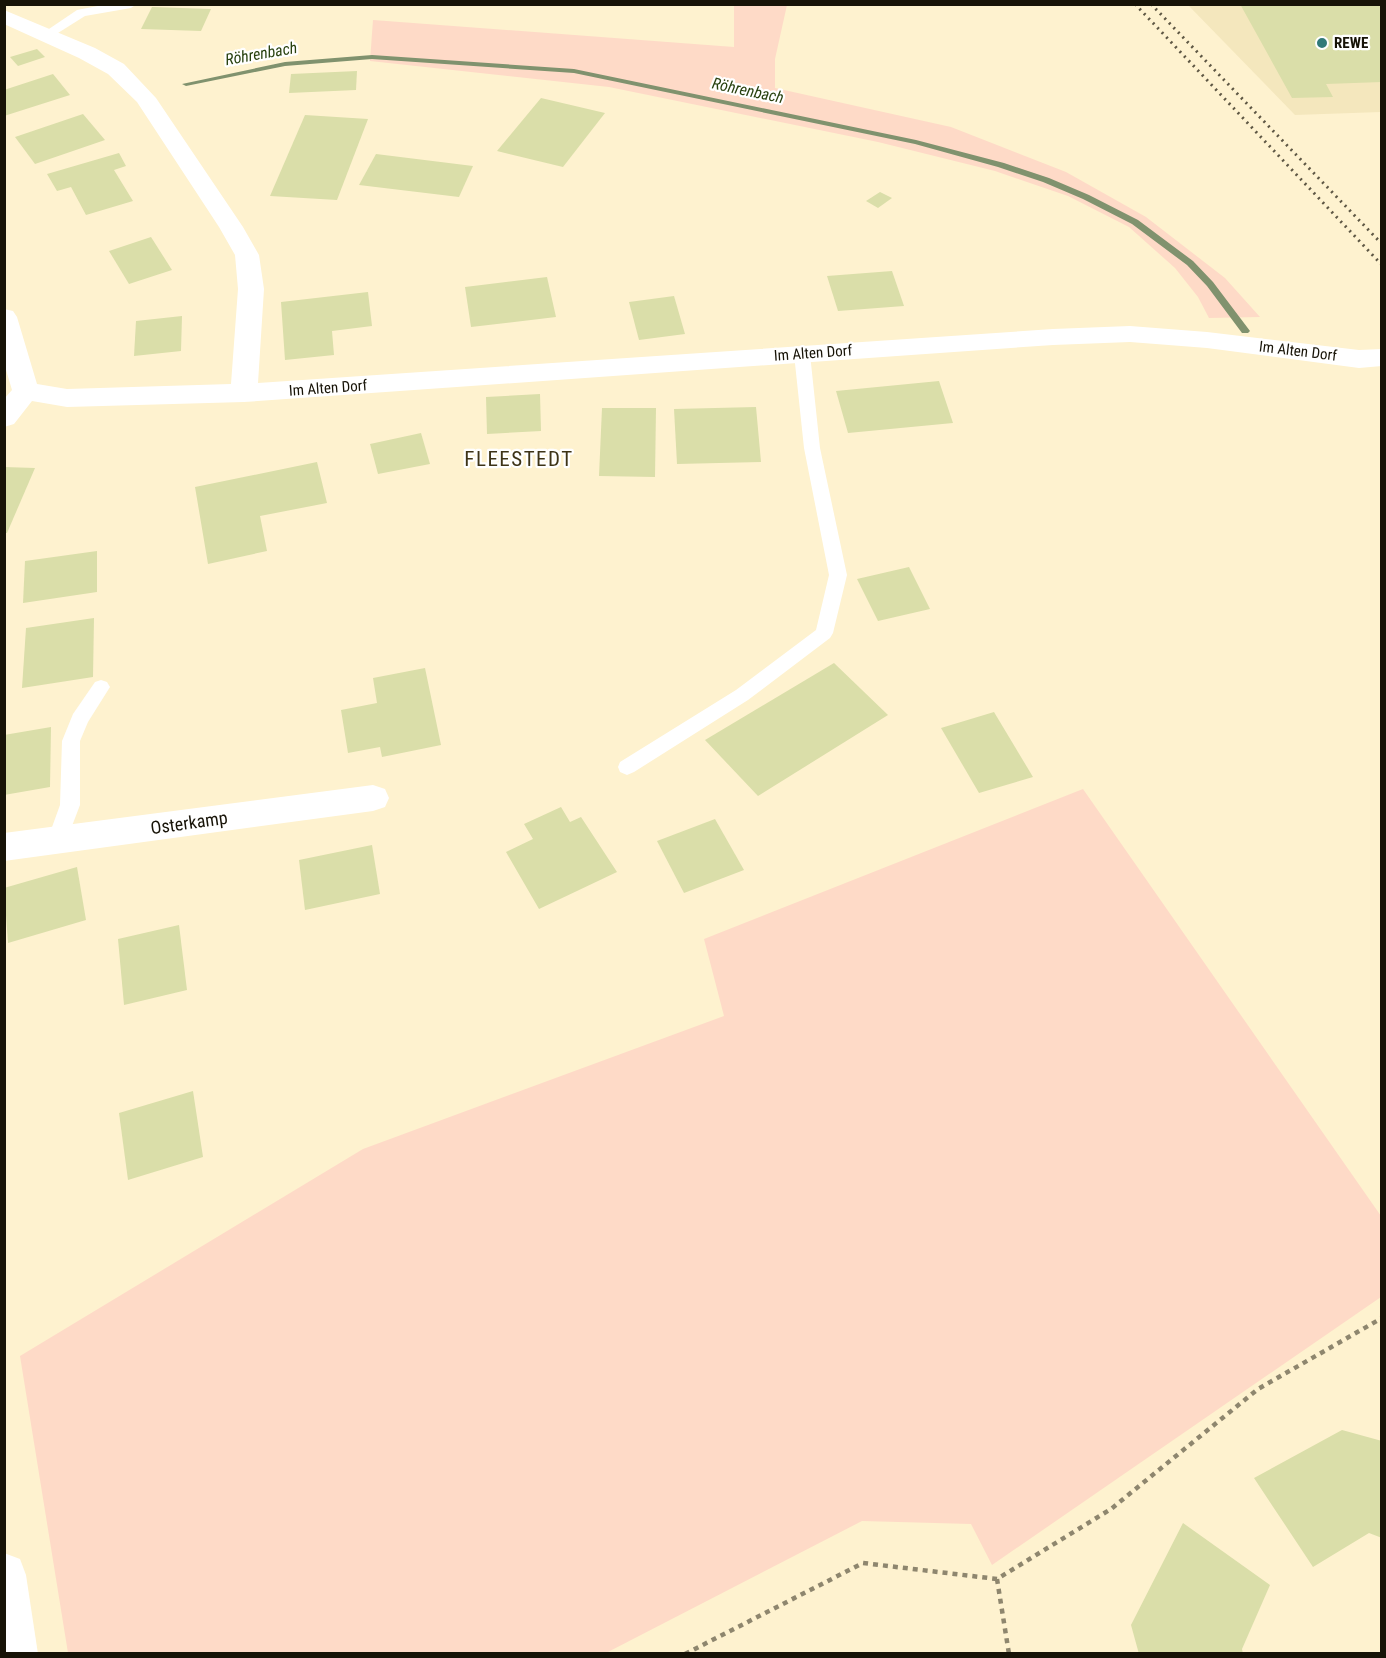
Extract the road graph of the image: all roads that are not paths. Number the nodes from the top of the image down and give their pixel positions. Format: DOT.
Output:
graph roads {
  1 [pos="131,4"];
  2 [pos="4,16"];
  3 [pos="46,34"];
  4 [pos="5,320"];
  5 [pos="802,354"];
  6 [pos="1382,357"];
  7 [pos="26,391"];
  8 [pos="244,393"];
  9 [pos="4,418"];
  10 [pos="101,687"];
  11 [pos="627,766"];
  12 [pos="373,798"];
  13 [pos="57,841"];
  14 [pos="4,847"];
  15 [pos="4,1575"];
  16 [pos="16,1653"];
  1 -- 3 [label="lane"];
  2 -- 3 [label="street"];
  3 -- 8 [label="street"];
  4 -- 7 [label="street"];
  5 -- 6 [label="street, Im Alten Dorf"];
  5 -- 8 [label="street, Im Alten Dorf"];
  5 -- 11 [label="lane"];
  7 -- 8 [label="street, Im Alten Dorf"];
  7 -- 9 [label="street"];
  10 -- 13 [label="lane"];
  12 -- 13 [label="street, Osterkamp"];
  13 -- 14 [label="street, Osterkamp"];
  15 -- 16 [label="street"];
}
